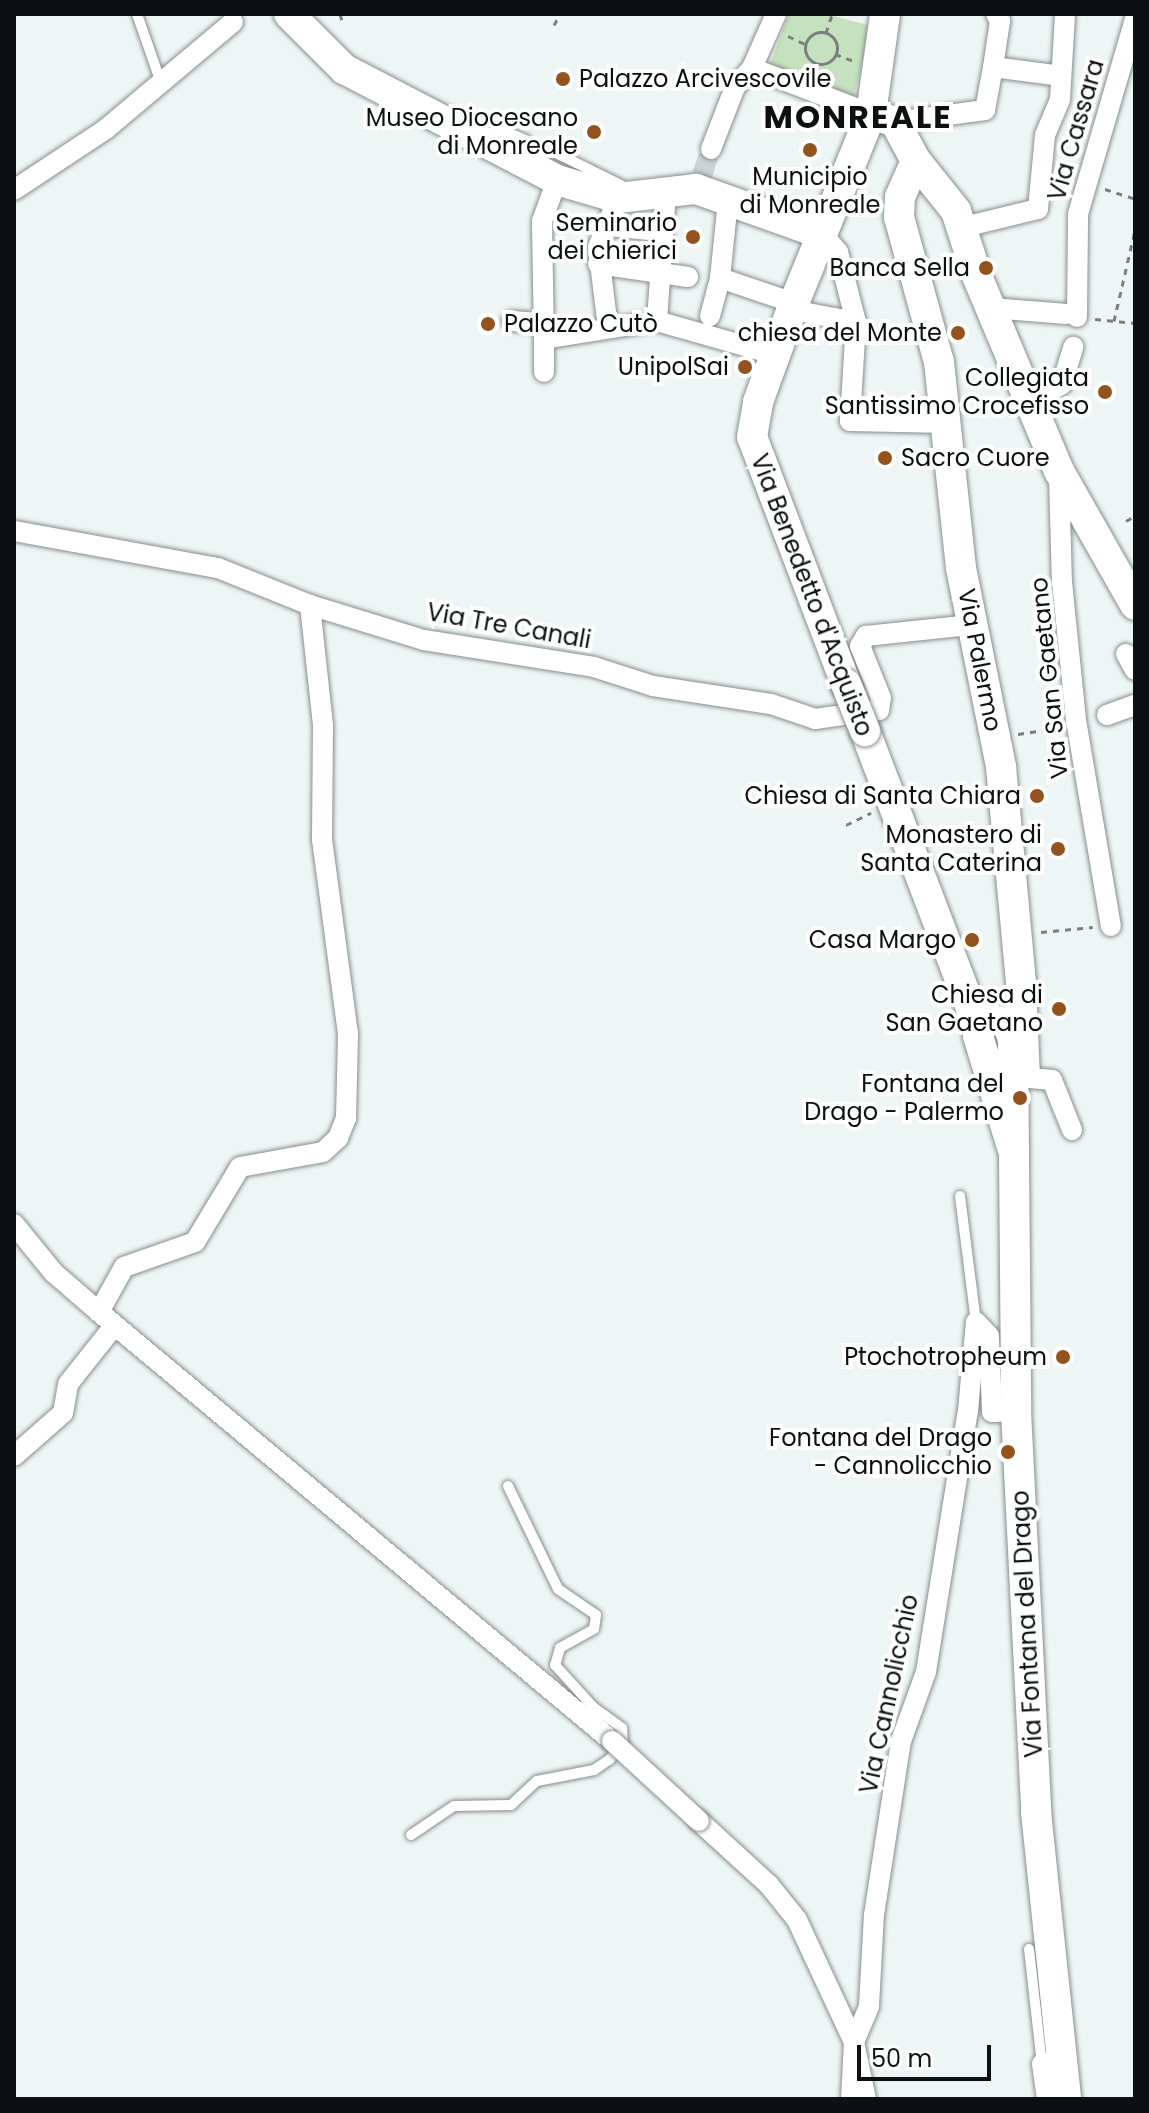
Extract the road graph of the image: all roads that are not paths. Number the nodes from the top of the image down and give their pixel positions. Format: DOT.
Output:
graph roads {
  1 [pos="137,14"];
  2 [pos="289,14"];
  3 [pos="776,14"];
  4 [pos="996,14"];
  5 [pos="1065,14"];
  6 [pos="882,15"];
  7 [pos="1135,19"];
  8 [pos="233,22"];
  9 [pos="993,67"];
  10 [pos="752,68"];
  11 [pos="1061,76"];
  12 [pos="161,83"];
  13 [pos="883,118"];
  14 [pos="495,127"];
  15 [pos="526,140"];
  16 [pos="711,149"];
  17 [pos="916,161"];
  18 [pos="556,166"];
  19 [pos="14,190"];
  20 [pos="660,192"];
  21 [pos="728,200"];
  22 [pos="613,212"];
  23 [pos="964,227"];
  24 [pos="660,231"];
  25 [pos="822,234"];
  26 [pos="598,264"];
  27 [pos="657,269"];
  28 [pos="688,277"];
  29 [pos="720,278"];
  30 [pos="793,307"];
  31 [pos="991,308"];
  32 [pos="512,321"];
  33 [pos="657,321"];
  34 [pos="856,322"];
  35 [pos="707,326"];
  36 [pos="608,328"];
  37 [pos="544,331"];
  38 [pos="1073,347"];
  39 [pos="777,355"];
  40 [pos="544,372"];
  41 [pos="1033,401"];
  42 [pos="947,423"];
  43 [pos="1059,471"];
  44 [pos="14,531"];
  45 [pos="310,605"];
  46 [pos="1135,605"];
  47 [pos="971,625"];
  48 [pos="1135,705"];
  49 [pos="1107,715"];
  50 [pos="862,722"];
  51 [pos="1111,926"];
  52 [pos="1023,1002"];
  53 [pos="996,1039"];
  54 [pos="1072,1130"];
  55 [pos="960,1196"];
  56 [pos="14,1224"];
  57 [pos="107,1319"];
  58 [pos="976,1322"];
  59 [pos="1016,1411"];
  60 [pos="14,1456"];
  61 [pos="508,1486"];
  62 [pos="589,1713"];
  63 [pos="411,1835"];
  64 [pos="1029,1949"];
  65 [pos="854,2042"];
  66 [pos="1052,2062"];
  67 [pos="851,2099"];
  68 [pos="866,2099"];
  69 [pos="1047,2099"];
  70 [pos="1066,2099"];
  1 -- 12 [label="lane"];
  2 -- 18 [label="street"];
  3 -- 10 [label="street"];
  4 -- 9 [label="street"];
  5 -- 11 [label="street"];
  6 -- 13 [label="street, Via Benedetto d'Acquisto"];
  7 -- 31 [label="street, Via Cassara"];
  8 -- 12 [label="street"];
  9 -- 11 [label="street"];
  9 -- 13 [label="street"];
  10 -- 13 [label="street"];
  10 -- 16 [label="street"];
  11 -- 23 [label="street"];
  12 -- 19 [label="street"];
  13 -- 17 [label="street"];
  13 -- 25 [label="street, Via Benedetto d'Acquisto"];
  14 -- 15 [label="lane"];
  17 -- 23 [label="street"];
  17 -- 42 [label="street, Via Palermo"];
  18 -- 20 [label="lane"];
  18 -- 22 [label="street"];
  18 -- 37 [label="street"];
  20 -- 21 [label="street"];
  20 -- 22 [label="street"];
  20 -- 24 [label="street"];
  21 -- 25 [label="street"];
  21 -- 29 [label="street"];
  22 -- 24 [label="street"];
  22 -- 26 [label="street"];
  23 -- 31 [label="street"];
  24 -- 27 [label="street"];
  25 -- 30 [label="street, Via Benedetto d'Acquisto"];
  25 -- 34 [label="street"];
  26 -- 27 [label="street"];
  26 -- 36 [label="street"];
  27 -- 28 [label="street"];
  27 -- 33 [label="street"];
  29 -- 30 [label="street"];
  29 -- 35 [label="street"];
  30 -- 34 [label="street"];
  30 -- 39 [label="street, Via Benedetto d'Acquisto"];
  31 -- 41 [label="street"];
  32 -- 37 [label="street"];
  33 -- 35 [label="street"];
  33 -- 36 [label="street"];
  34 -- 42 [label="street"];
  35 -- 39 [label="street"];
  36 -- 37 [label="street"];
  37 -- 40 [label="street"];
  38 -- 41 [label="street"];
  39 -- 50 [label="street, Via Benedetto d'Acquisto, bridge"];
  41 -- 43 [label="street"];
  42 -- 47 [label="street, Via Palermo"];
  43 -- 46 [label="street"];
  43 -- 51 [label="street, Via San Gaetano"];
  44 -- 45 [label="street, Via Tre Canali"];
  45 -- 50 [label="street, Via Tre Canali"];
  45 -- 57 [label="street"];
  47 -- 50 [label="street"];
  47 -- 52 [label="street, Via Palermo"];
  48 -- 49 [label="street"];
  50 -- 53 [label="street, Via Benedetto d'Acquisto"];
  52 -- 53 [label="street, Via Palermo"];
  52 -- 54 [label="street"];
  53 -- 59 [label="street, Via Fontana del Drago"];
  55 -- 58 [label="lane"];
  56 -- 57 [label="street"];
  57 -- 60 [label="street"];
  57 -- 62 [label="street"];
  58 -- 59 [label="street"];
  58 -- 65 [label="street, Via Cannolicchio"];
  59 -- 66 [label="street, Via Fontana del Drago"];
  61 -- 62 [label="lane"];
  62 -- 63 [label="lane"];
  62 -- 65 [label="street, bridge"];
  64 -- 66 [label="lane"];
  65 -- 67 [label="street, Via Cannolicchio"];
  65 -- 68 [label="street"];
  66 -- 69 [label="street"];
  66 -- 70 [label="street, Via Fontana del Drago"];
}
